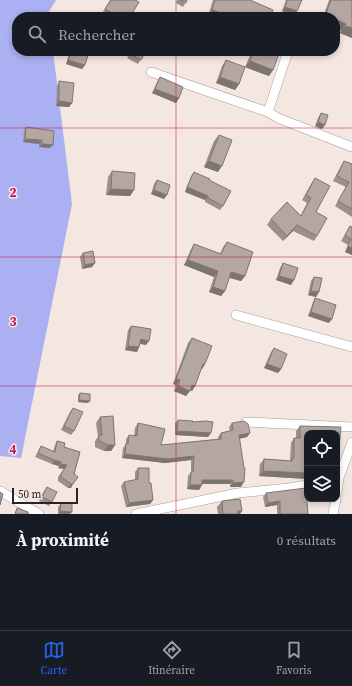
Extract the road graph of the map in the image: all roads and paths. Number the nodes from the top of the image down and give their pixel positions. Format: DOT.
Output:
graph roads {
  1 [pos="286,56"];
  2 [pos="152,72"];
  3 [pos="268,112"];
  4 [pos="352,147"];
  5 [pos="236,315"];
  6 [pos="352,347"];
  7 [pos="246,422"];
  8 [pos="352,427"];
  9 [pos="352,442"];
  10 [pos="340,474"];
  11 [pos="304,486"];
  12 [pos="0,492"];
  13 [pos="335,502"];
  14 [pos="39,514"];
  15 [pos="136,514"];
  16 [pos="333,514"];
  1 -- 3 [label="street"];
  2 -- 3 [label="street"];
  3 -- 4 [label="street"];
  5 -- 6 [label="street"];
  7 -- 8 [label="street"];
  9 -- 10 [label="street"];
  11 -- 15 [label="street"];
  12 -- 14 [label="street"];
  13 -- 16 [label="street"];
}
